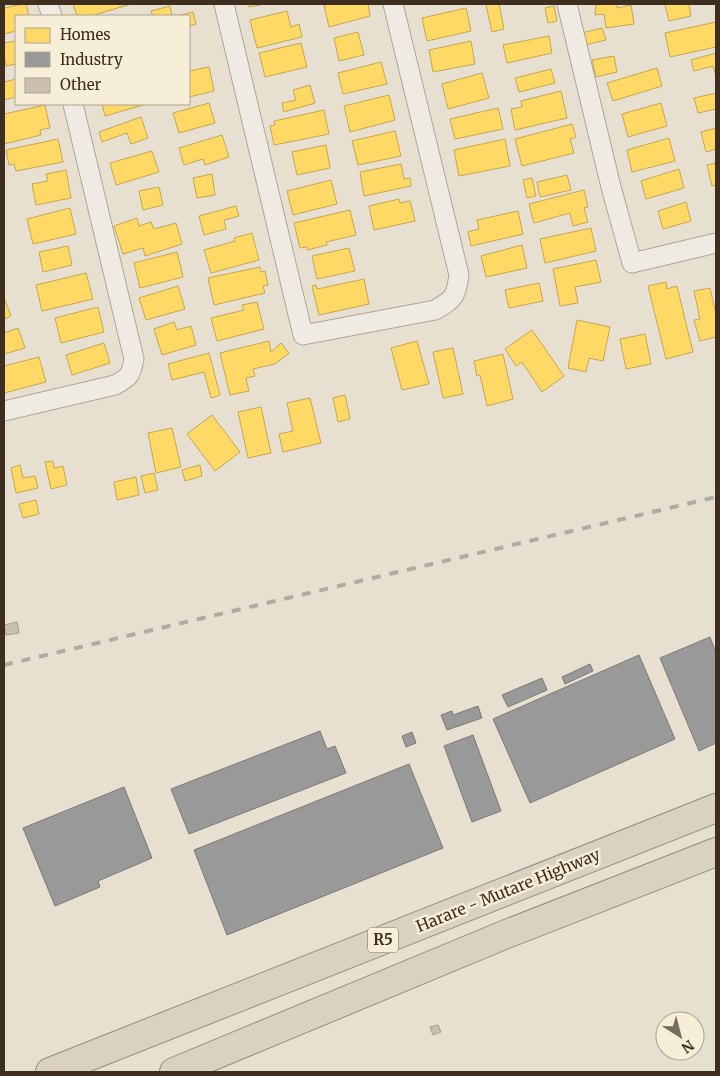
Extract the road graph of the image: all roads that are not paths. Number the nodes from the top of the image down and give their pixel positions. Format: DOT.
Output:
graph roads {
  1 [pos="224,4"];
  2 [pos="393,4"];
  3 [pos="567,4"];
  4 [pos="73,105"];
  5 [pos="716,243"];
  6 [pos="4,411"];
  7 [pos="716,808"];
  8 [pos="716,852"];
  9 [pos="50,1072"];
  10 [pos="174,1072"];
  1 -- 2 [label="street"];
  3 -- 5 [label="street"];
  4 -- 6 [label="street"];
  7 -- 9 [label="highway, Harare - Mutare Highway / R5"];
  8 -- 10 [label="highway, R5"];
}
